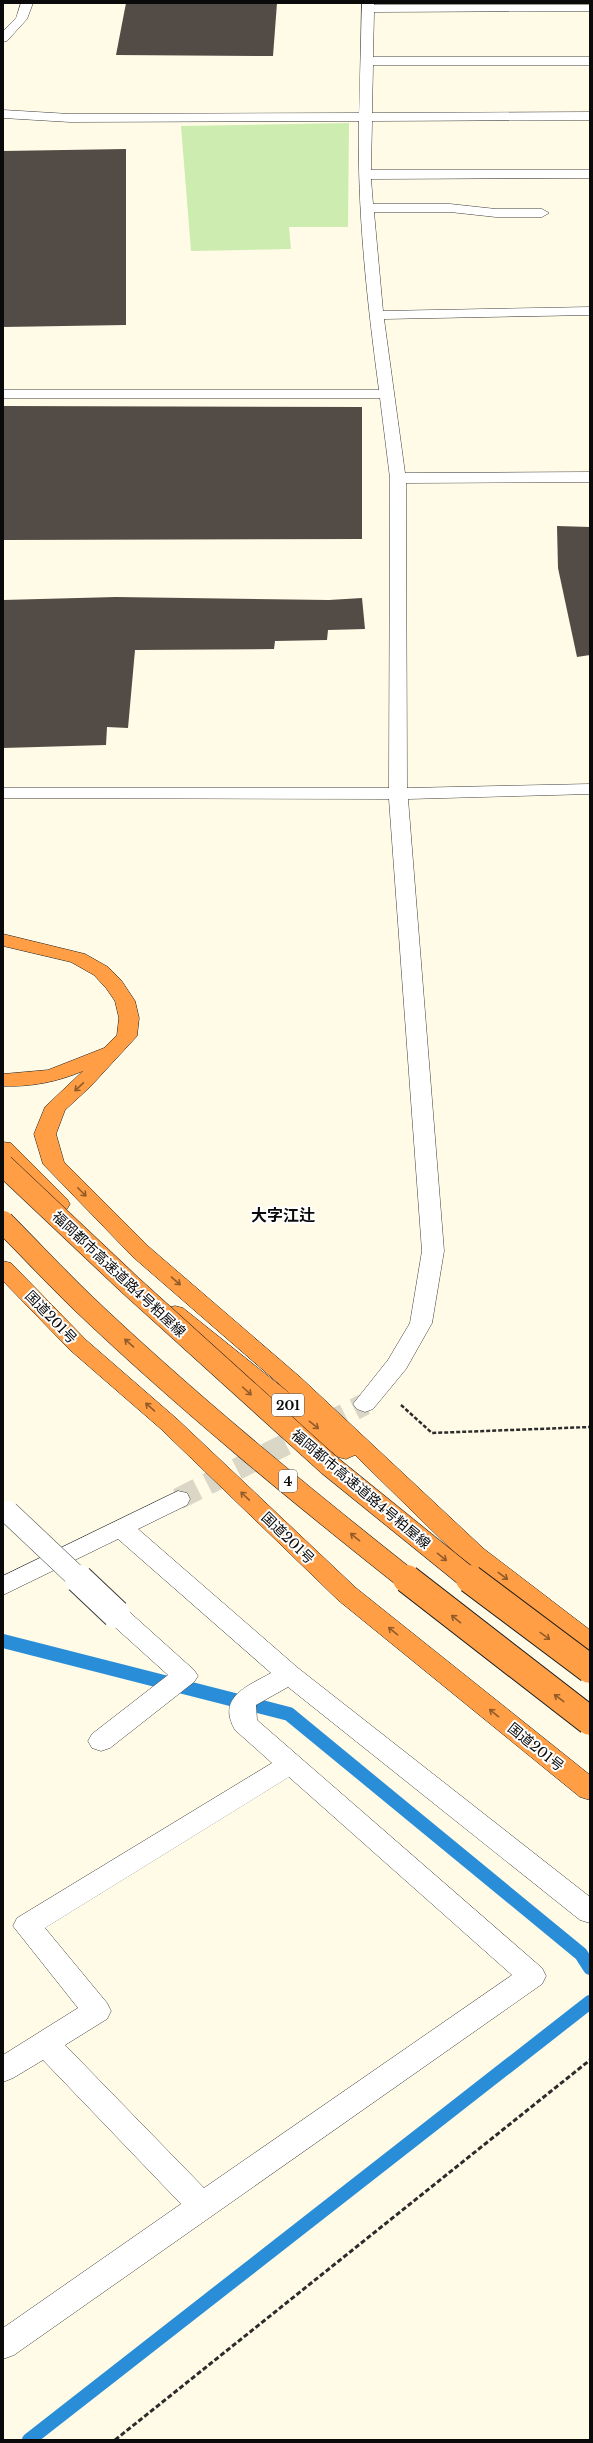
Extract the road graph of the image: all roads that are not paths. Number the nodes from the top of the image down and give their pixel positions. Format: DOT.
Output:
graph roads {
  1 [pos="27,3"];
  2 [pos="368,6"];
  3 [pos="590,8"];
  4 [pos="3,38"];
  5 [pos="367,61"];
  6 [pos="590,61"];
  7 [pos="3,114"];
  8 [pos="366,116"];
  9 [pos="590,116"];
  10 [pos="364,174"];
  11 [pos="590,174"];
  12 [pos="366,208"];
  13 [pos="542,213"];
  14 [pos="590,311"];
  15 [pos="376,315"];
  16 [pos="3,394"];
  17 [pos="386,394"];
  18 [pos="590,477"];
  19 [pos="398,478"];
  20 [pos="590,789"];
  21 [pos="3,792"];
  22 [pos="398,794"];
  23 [pos="3,940"];
  24 [pos="115,1048"];
  25 [pos="3,1080"];
  26 [pos="3,1148"];
  27 [pos="3,1165"];
  28 [pos="3,1222"];
  29 [pos="3,1268"];
  30 [pos="3,1287"];
  31 [pos="78,1346"];
  32 [pos="365,1404"];
  33 [pos="178,1499"];
  34 [pos="5,1510"];
  35 [pos="122,1529"];
  36 [pos="475,1555"];
  37 [pos="3,1586"];
  38 [pos="590,1643"];
  39 [pos="590,1669"];
  40 [pos="289,1674"];
  41 [pos="590,1721"];
  42 [pos="100,1741"];
  43 [pos="290,1764"];
  44 [pos="590,1790"];
  45 [pos="590,1912"];
  46 [pos="46,2044"];
  47 [pos="3,2070"];
  48 [pos="202,2206"];
  49 [pos="3,2345"];
  1 -- 4 [label="street"];
  2 -- 3 [label="street"];
  2 -- 5 [label="street"];
  5 -- 6 [label="street"];
  5 -- 8 [label="street"];
  7 -- 8 [label="street"];
  8 -- 9 [label="street"];
  8 -- 10 [label="street"];
  10 -- 11 [label="street"];
  10 -- 12 [label="street"];
  12 -- 13 [label="street"];
  12 -- 15 [label="street"];
  14 -- 15 [label="street"];
  15 -- 17 [label="street"];
  16 -- 17 [label="street"];
  17 -- 19 [label="street"];
  18 -- 19 [label="street"];
  19 -- 22 [label="street"];
  20 -- 22 [label="street"];
  21 -- 22 [label="street"];
  22 -- 32 [label="street"];
  23 -- 24 [label="highway"];
  24 -- 25 [label="highway"];
  24 -- 36 [label="highway, one-way"];
  26 -- 36 [label="highway, 201, one-way"];
  27 -- 39 [label="highway, 福岡都市高速道路4号粕屋線, one-way, bridge"];
  41 -- 28 [label="highway, 4, one-way, bridge"];
  29 -- 31 [label="highway, 国道201号"];
  30 -- 31 [label="highway"];
  44 -- 31 [label="highway, 国道201号, one-way"];
  33 -- 35 [label="street"];
  34 -- 42 [label="street, bridge"];
  35 -- 37 [label="street"];
  35 -- 40 [label="street"];
  36 -- 38 [label="highway, 201, one-way"];
  40 -- 43 [label="street"];
  40 -- 45 [label="street"];
  43 -- 46 [label="street"];
  43 -- 48 [label="street"];
  46 -- 47 [label="street"];
  46 -- 48 [label="street"];
  48 -- 49 [label="street"];
}
